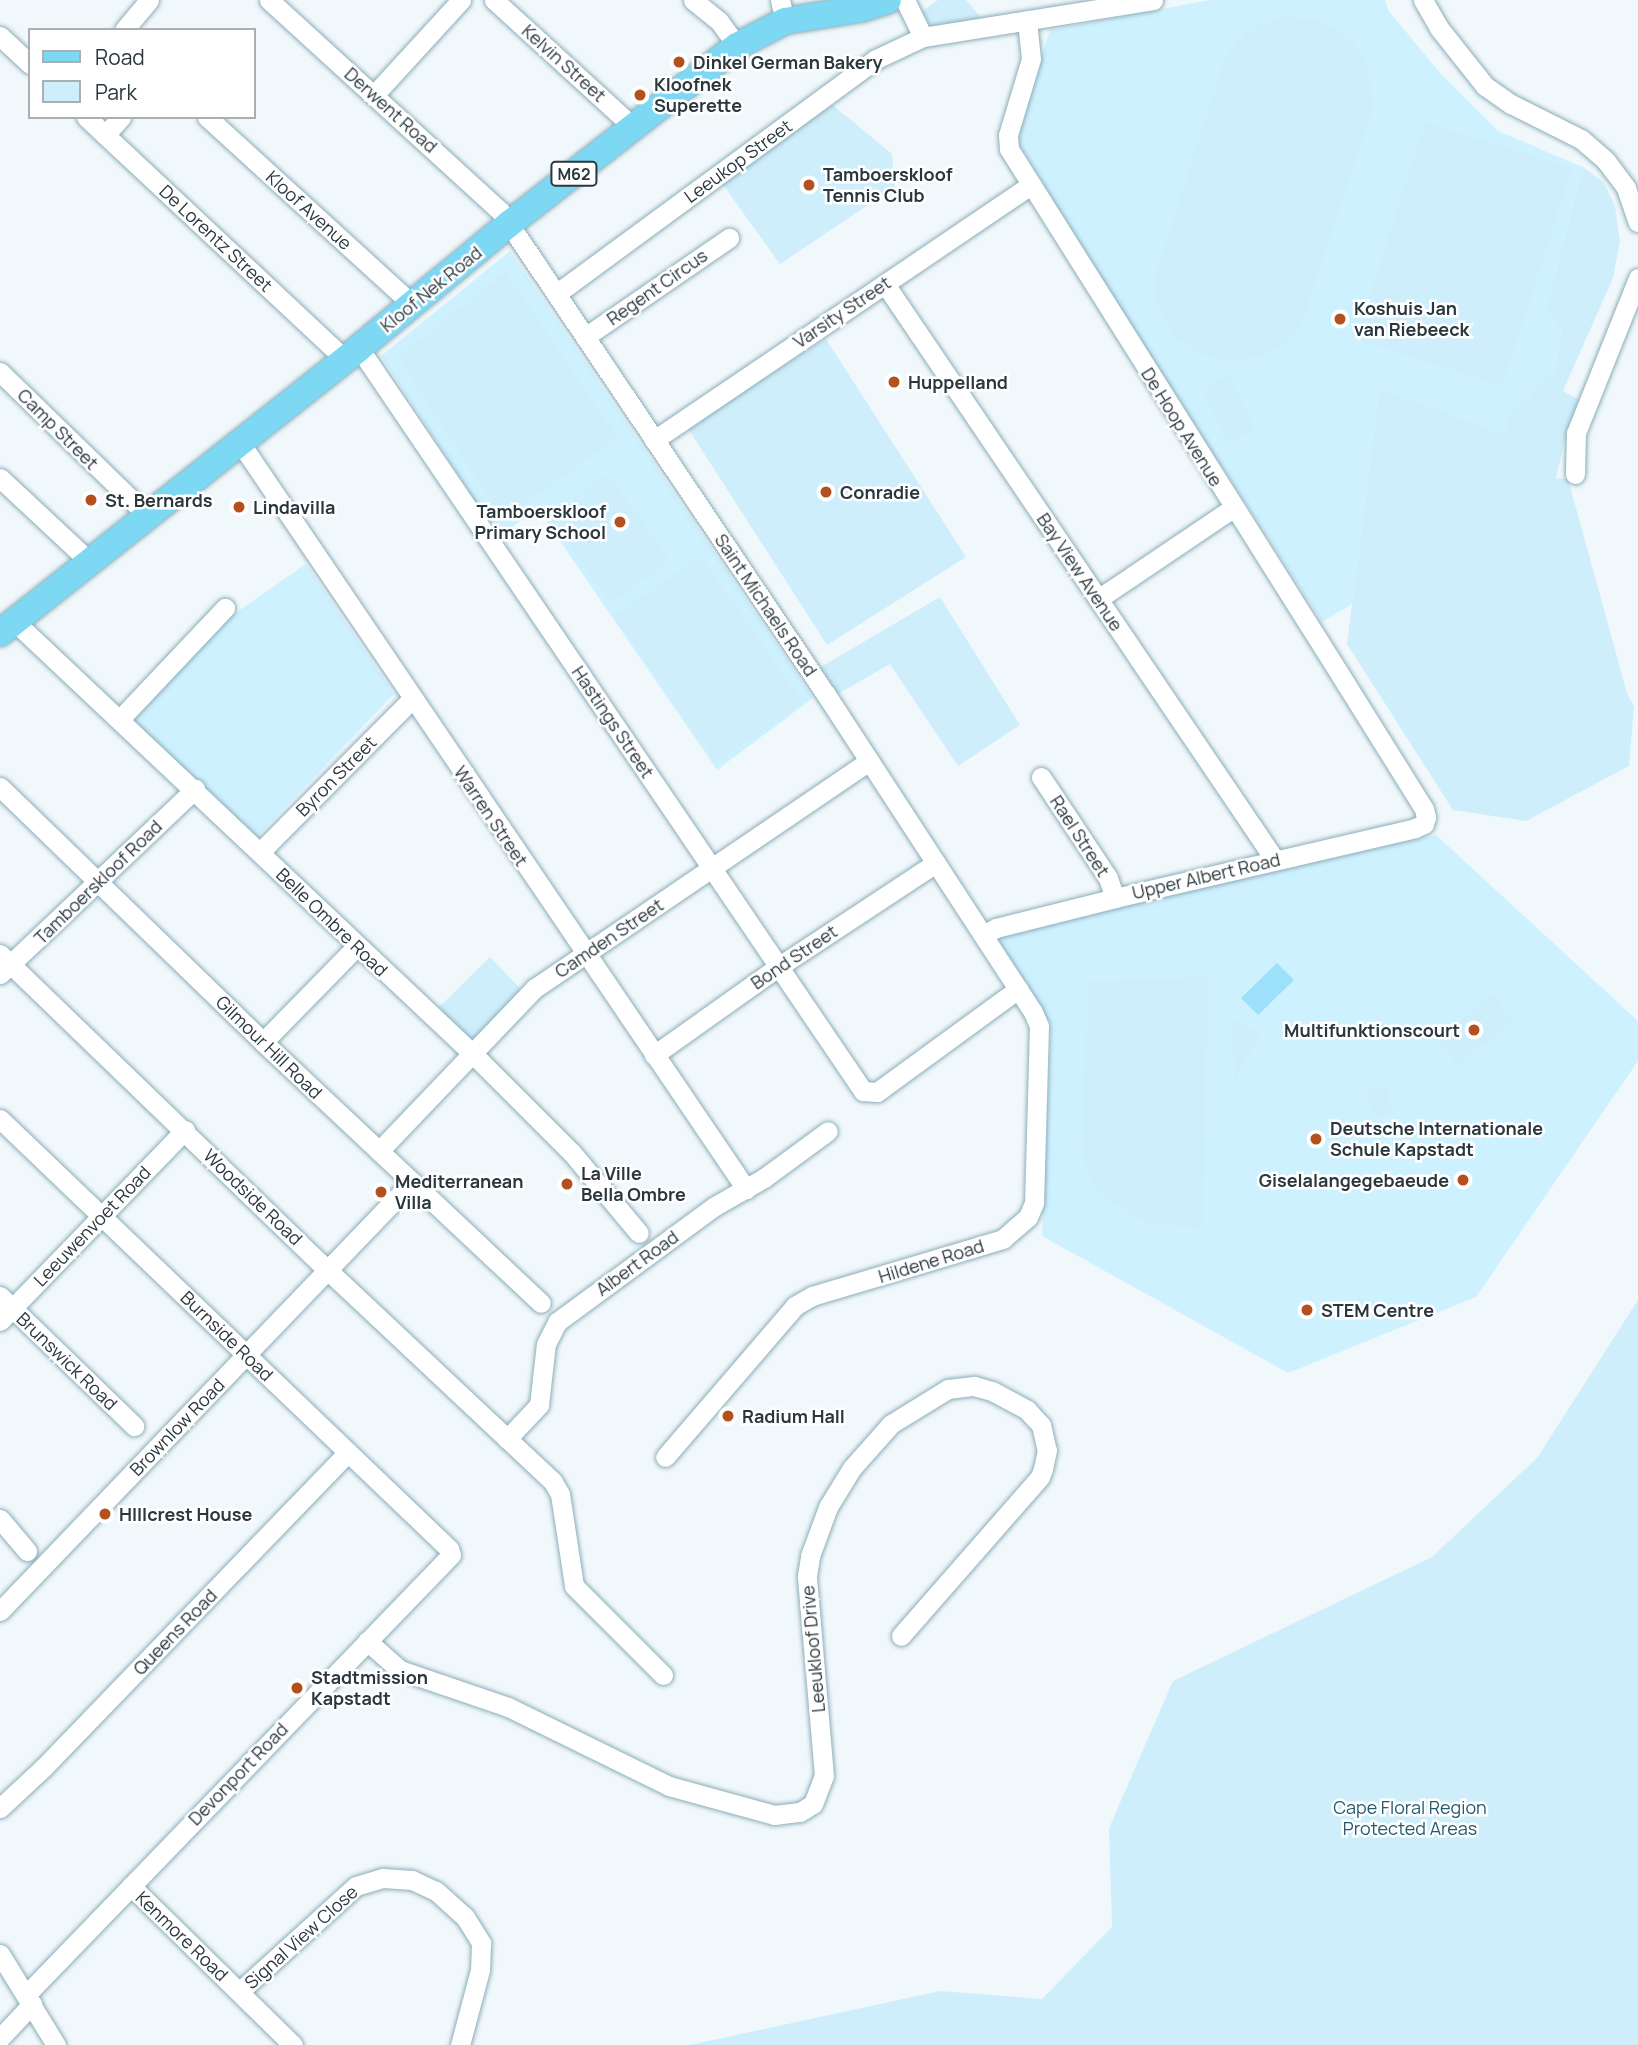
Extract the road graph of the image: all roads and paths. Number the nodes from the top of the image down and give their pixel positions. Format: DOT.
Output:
graph roads {
  1 [pos="269,0"];
  2 [pos="461,0"];
  3 [pos="494,0"];
  4 [pos="693,0"];
  5 [pos="888,0"];
  6 [pos="905,0"];
  7 [pos="1153,0"];
  8 [pos="1423,0"];
  9 [pos="144,2"];
  10 [pos="824,7"];
  11 [pos="783,10"];
  12 [pos="1027,20"];
  13 [pos="125,28"];
  14 [pos="0,36"];
  15 [pos="923,37"];
  16 [pos="737,46"];
  17 [pos="28,62"];
  18 [pos="374,95"];
  19 [pos="88,119"];
  20 [pos="119,119"];
  21 [pos="209,119"];
  22 [pos="633,127"];
  23 [pos="105,135"];
  24 [pos="1031,185"];
  25 [pos="1638,222"];
  26 [pos="509,224"];
  27 [pos="729,238"];
  28 [pos="1638,278"];
  29 [pos="884,284"];
  30 [pos="556,294"];
  31 [pos="411,303"];
  32 [pos="585,337"];
  33 [pos="352,354"];
  34 [pos="0,372"];
  35 [pos="654,440"];
  36 [pos="239,441"];
  37 [pos="1575,474"];
  38 [pos="0,478"];
  39 [pos="1233,508"];
  40 [pos="146,515"];
  41 [pos="89,561"];
  42 [pos="1098,599"];
  43 [pos="225,608"];
  44 [pos="7,627"];
  45 [pos="412,699"];
  46 [pos="120,719"];
  47 [pos="869,761"];
  48 [pos="1041,777"];
  49 [pos="0,787"];
  50 [pos="195,789"];
  51 [pos="1426,817"];
  52 [pos="260,852"];
  53 [pos="1275,860"];
  54 [pos="936,863"];
  55 [pos="712,868"];
  56 [pos="98,882"];
  57 [pos="1115,898"];
  58 [pos="983,936"];
  59 [pos="357,946"];
  60 [pos="585,954"];
  61 [pos="4,964"];
  62 [pos="778,967"];
  63 [pos="1018,989"];
  64 [pos="263,1042"];
  65 [pos="472,1053"];
  66 [pos="654,1055"];
  67 [pos="0,1119"];
  68 [pos="185,1130"];
  69 [pos="828,1131"];
  70 [pos="379,1151"];
  71 [pos="412,1182"];
  72 [pos="746,1189"];
  73 [pos="102,1216"];
  74 [pos="639,1233"];
  75 [pos="330,1270"];
  76 [pos="541,1303"];
  77 [pos="4,1309"];
  78 [pos="247,1355"];
  79 [pos="134,1426"];
  80 [pos="507,1438"];
  81 [pos="347,1453"];
  82 [pos="665,1458"];
  83 [pos="0,1519"];
  84 [pos="27,1551"];
  85 [pos="451,1555"];
  86 [pos="0,1611"];
  87 [pos="901,1636"];
  88 [pos="367,1641"];
  89 [pos="663,1675"];
  90 [pos="0,1808"];
  91 [pos="131,1886"];
  92 [pos="0,1954"];
  93 [pos="240,1991"];
  94 [pos="29,2000"];
  95 [pos="0,2038"];
  96 [pos="56,2045"];
  97 [pos="293,2045"];
  98 [pos="460,2045"];
  1 -- 18 [label="street, Derwent Road"];
  2 -- 18 [label="street"];
  3 -- 22 [label="street, Kelvin Street"];
  4 -- 16 [label="street"];
  5 -- 10 [label="main road, Kloof Nek Road / M62"];
  6 -- 15 [label="street"];
  7 -- 12 [label="street, Leeukop Street"];
  8 -- 25 [label="street"];
  9 -- 13 [label="street"];
  10 -- 11 [label="main road, Kloof Nek Road / M62"];
  11 -- 16 [label="main road, Kloof Nek Road / M62"];
  12 -- 15 [label="street, Leeukop Street"];
  12 -- 24 [label="street, De Hoop Avenue"];
  14 -- 17 [label="street"];
  15 -- 30 [label="street, Leeukop Street"];
  16 -- 22 [label="main road, Kloof Nek Road / M62"];
  18 -- 26 [label="street, Derwent Road"];
  19 -- 23 [label="street, De Lorentz Street"];
  20 -- 23 [label="street"];
  21 -- 31 [label="street, Kloof Avenue"];
  22 -- 26 [label="main road, Kloof Nek Road / M62"];
  23 -- 33 [label="street, De Lorentz Street"];
  24 -- 29 [label="street, Varsity Street"];
  24 -- 39 [label="street, De Hoop Avenue"];
  26 -- 30 [label="street, Saint Michaels Road"];
  26 -- 31 [label="main road, Kloof Nek Road / M62"];
  27 -- 32 [label="street, Regent Circus"];
  28 -- 37 [label="street"];
  29 -- 35 [label="street, Varsity Street"];
  29 -- 42 [label="street, Bay View Avenue"];
  30 -- 32 [label="street, Saint Michaels Road"];
  31 -- 33 [label="main road, Kloof Nek Road / M62"];
  32 -- 35 [label="street, Saint Michaels Road"];
  33 -- 36 [label="main road, Kloof Nek Road / M62"];
  33 -- 55 [label="street, Hastings Street"];
  34 -- 40 [label="street, Camp Street"];
  35 -- 47 [label="street, Saint Michaels Road"];
  36 -- 40 [label="main road, Kloof Nek Road / M62"];
  36 -- 45 [label="street, Warren Street"];
  38 -- 41 [label="street"];
  39 -- 42 [label="street"];
  39 -- 51 [label="street, De Hoop Avenue"];
  40 -- 41 [label="main road, Kloof Nek Road / M62"];
  41 -- 44 [label="main road, Kloof Nek Road / M62"];
  42 -- 53 [label="street, Bay View Avenue"];
  43 -- 46 [label="street"];
  44 -- 46 [label="street, Belle Ombre Road"];
  45 -- 52 [label="street, Byron Street"];
  45 -- 60 [label="street, Warren Street"];
  46 -- 50 [label="street, Belle Ombre Road"];
  47 -- 54 [label="street, Saint Michaels Road"];
  47 -- 55 [label="street, Camden Street"];
  48 -- 57 [label="street, Rael Street"];
  49 -- 56 [label="street, Gilmour Hill Road"];
  50 -- 52 [label="street, Belle Ombre Road"];
  50 -- 56 [label="street, Tamboerskloof Road"];
  51 -- 53 [label="street, Upper Albert Road"];
  52 -- 59 [label="street, Belle Ombre Road"];
  53 -- 57 [label="street, Upper Albert Road"];
  54 -- 58 [label="street, Saint Michaels Road"];
  54 -- 62 [label="street, Bond Street"];
  55 -- 60 [label="street, Camden Street"];
  55 -- 62 [label="street, Hastings Street"];
  56 -- 61 [label="street, Tamboerskloof Road"];
  56 -- 64 [label="street, Gilmour Hill Road"];
  57 -- 58 [label="street, Upper Albert Road"];
  58 -- 63 [label="street, Saint Michaels Road"];
  59 -- 64 [label="street"];
  59 -- 65 [label="street, Belle Ombre Road"];
  60 -- 65 [label="street, Camden Street"];
  60 -- 66 [label="street, Warren Street"];
  61 -- 68 [label="street, Woodside Road"];
  62 -- 63 [label="street, Hastings Street"];
  62 -- 66 [label="street, Bond Street"];
  63 -- 82 [label="street, Hildene Road"];
  64 -- 70 [label="street, Gilmour Hill Road"];
  65 -- 70 [label="street, Camden Street"];
  65 -- 74 [label="street, Belle Ombre Road"];
  66 -- 72 [label="street, Warren Street"];
  67 -- 73 [label="street, Burnside Road"];
  68 -- 73 [label="street, Leeuwenvoet Road"];
  68 -- 75 [label="street, Woodside Road"];
  69 -- 72 [label="street, Albert Road"];
  70 -- 71 [label="street, Gilmour Hill Road"];
  71 -- 75 [label="street, Brownlow Road"];
  71 -- 76 [label="street, Gilmour Hill Road"];
  72 -- 80 [label="street, Albert Road"];
  73 -- 77 [label="street, Leeuwenvoet Road"];
  73 -- 78 [label="street, Burnside Road"];
  75 -- 78 [label="street, Brownlow Road"];
  75 -- 80 [label="street, Woodside Road"];
  77 -- 79 [label="street, Brunswick Road"];
  78 -- 81 [label="street, Burnside Road"];
  78 -- 86 [label="street, Brownlow Road"];
  80 -- 89 [label="street, Woodside Road"];
  81 -- 85 [label="street, Burnside Road"];
  81 -- 90 [label="street, Queens Road"];
  83 -- 84 [label="street"];
  85 -- 88 [label="street, Devonport Road"];
  87 -- 88 [label="street, Leeukloof Drive"];
  88 -- 91 [label="street, Devonport Road"];
  91 -- 93 [label="street, Kenmore Road"];
  91 -- 94 [label="street, Devonport Road"];
  92 -- 94 [label="street"];
  93 -- 97 [label="street, Kenmore Road"];
  93 -- 98 [label="street, Signal View Close"];
  94 -- 95 [label="street, Devonport Road"];
  94 -- 96 [label="street"];
}
